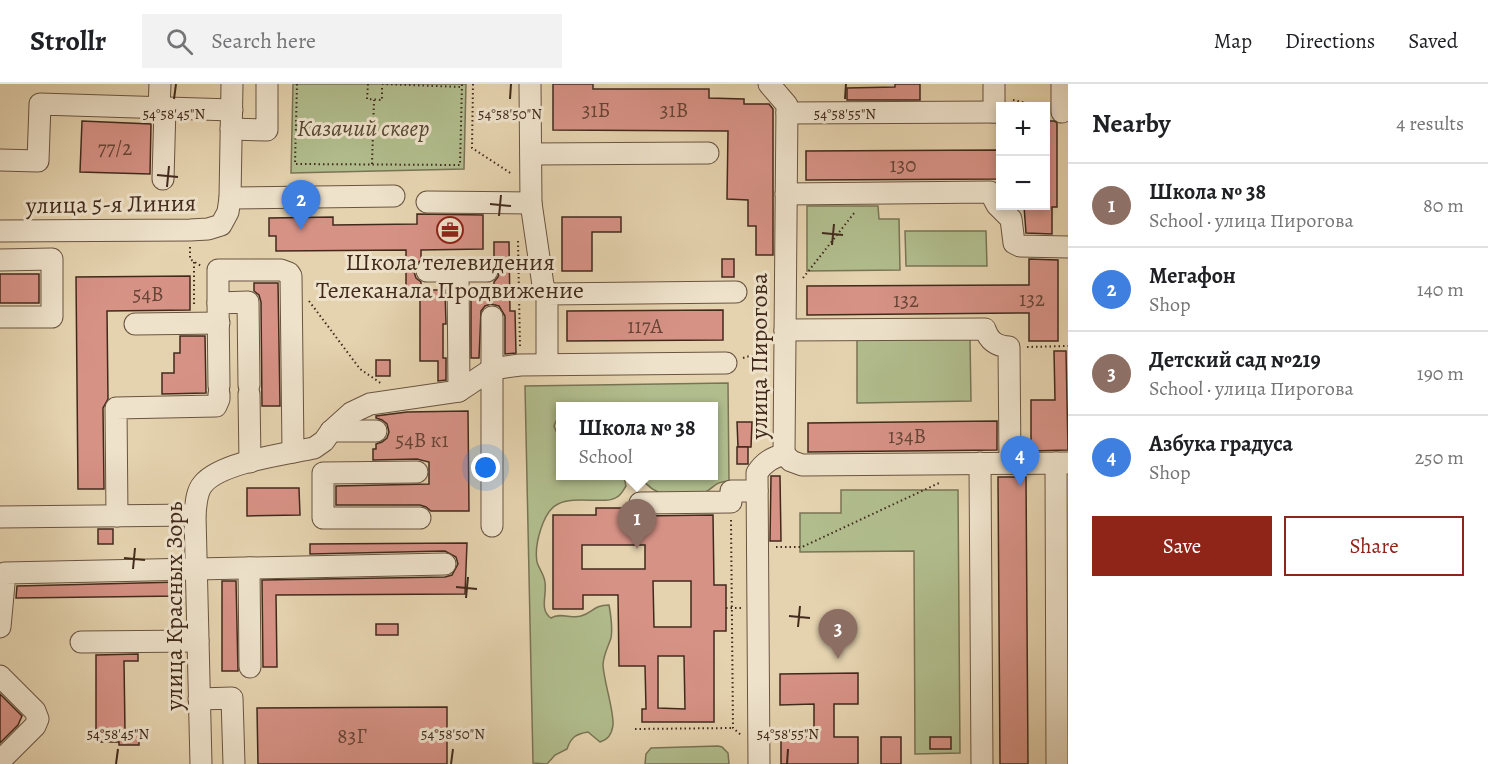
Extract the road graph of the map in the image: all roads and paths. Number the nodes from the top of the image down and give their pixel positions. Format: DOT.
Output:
graph roads {
  1 [pos="160,84"];
  2 [pos="232,84"];
  3 [pos="267,84"];
  4 [pos="297,84"];
  5 [pos="368,84"];
  6 [pos="382,84"];
  7 [pos="473,84"];
  8 [pos="530,84"];
  9 [pos="769,84"];
  10 [pos="1062,84"];
  11 [pos="462,85"];
  12 [pos="49,94"];
  13 [pos="374,100"];
  14 [pos="995,101"];
  15 [pos="162,107"];
  16 [pos="1058,112"];
  17 [pos="787,113"];
  18 [pos="231,119"];
  19 [pos="708,153"];
  20 [pos="531,154"];
  21 [pos="0,160"];
  22 [pos="372,164"];
  23 [pos="163,179"];
  24 [pos="870,193"];
  25 [pos="531,194"];
  26 [pos="786,194"];
  27 [pos="394,196"];
  28 [pos="230,198"];
  29 [pos="427,202"];
  30 [pos="0,231"];
  31 [pos="1068,247"];
  32 [pos="518,258"];
  33 [pos="0,260"];
  34 [pos="194,261"];
  35 [pos="458,271"];
  36 [pos="487,271"];
  37 [pos="427,272"];
  38 [pos="800,282"];
  39 [pos="735,292"];
  40 [pos="547,294"];
  41 [pos="310,302"];
  42 [pos="218,313"];
  43 [pos="0,317"];
  44 [pos="492,317"];
  45 [pos="194,323"];
  46 [pos="135,324"];
  47 [pos="785,338"];
  48 [pos="1068,346"];
  49 [pos="1009,347"];
  50 [pos="726,363"];
  51 [pos="547,364"];
  52 [pos="520,365"];
  53 [pos="492,369"];
  54 [pos="459,391"];
  55 [pos="404,399"];
  56 [pos="376,430"];
  57 [pos="331,431"];
  58 [pos="314,448"];
  59 [pos="293,452"];
  60 [pos="784,454"];
  61 [pos="250,462"];
  62 [pos="980,463"];
  63 [pos="1010,463"];
  64 [pos="1062,463"];
  65 [pos="417,472"];
  66 [pos="323,473"];
  67 [pos="938,483"];
  68 [pos="757,491"];
  69 [pos="731,502"];
  70 [pos="640,503"];
  71 [pos="195,515"];
  72 [pos="117,516"];
  73 [pos="0,517"];
  74 [pos="420,518"];
  75 [pos="492,526"];
  76 [pos="773,547"];
  77 [pos="445,564"];
  78 [pos="249,568"];
  79 [pos="196,570"];
  80 [pos="726,608"];
  81 [pos="732,608"];
  82 [pos="0,627"];
  83 [pos="198,641"];
  84 [pos="81,642"];
  85 [pos="250,667"];
  86 [pos="0,676"];
  87 [pos="199,699"];
  88 [pos="733,728"];
  89 [pos="635,729"];
  90 [pos="759,758"];
  91 [pos="0,761"];
  92 [pos="201,764"];
  93 [pos="234,764"];
  94 [pos="982,764"];
  95 [pos="1058,764"];
  1 -- 15 [label="street"];
  2 -- 18 [label="street"];
  3 -- 18 [label="street"];
  4 -- 22 [label="path"];
  5 -- 13 [label="path"];
  6 -- 11 [label="path"];
  6 -- 13 [label="path"];
  7 -- 25 [label="path"];
  8 -- 20 [label="street"];
  9 -- 17 [label="street"];
  10 -- 16 [label="street"];
  11 -- 22 [label="path"];
  12 -- 15 [label="street"];
  12 -- 21 [label="street"];
  13 -- 22 [label="path"];
  14 -- 17 [label="street"];
  15 -- 18 [label="street"];
  15 -- 23 [label="street"];
  17 -- 26 [label="street, улица Пирогова"];
  18 -- 28 [label="street"];
  19 -- 20 [label="street"];
  20 -- 25 [label="street"];
  24 -- 26 [label="street"];
  24 -- 31 [label="street"];
  24 -- 38 [label="path"];
  25 -- 29 [label="street"];
  25 -- 40 [label="street"];
  26 -- 47 [label="street, улица Пирогова"];
  27 -- 28 [label="street"];
  28 -- 30 [label="street, улица 5-я Линия"];
  32 -- 52 [label="path"];
  33 -- 43 [label="street"];
  34 -- 45 [label="path"];
  35 -- 36 [label="street"];
  35 -- 37 [label="street"];
  35 -- 54 [label="street"];
  39 -- 40 [label="street"];
  40 -- 51 [label="street"];
  41 -- 55 [label="path"];
  42 -- 45 [label="street"];
  42 -- 59 [label="street"];
  42 -- 61 [label="street"];
  42 -- 72 [label="street"];
  44 -- 53 [label="street"];
  45 -- 46 [label="street"];
  47 -- 49 [label="street"];
  47 -- 50 [label="path"];
  47 -- 60 [label="street, улица Пирогова"];
  48 -- 49 [label="path"];
  49 -- 63 [label="street"];
  50 -- 51 [label="street"];
  51 -- 52 [label="street"];
  52 -- 53 [label="street"];
  53 -- 54 [label="street"];
  53 -- 75 [label="street"];
  54 -- 55 [label="street"];
  55 -- 57 [label="street"];
  56 -- 57 [label="street"];
  57 -- 58 [label="street"];
  58 -- 59 [label="street, улица Красных Зорь"];
  58 -- 66 [label="street"];
  59 -- 61 [label="street, улица Красных Зорь"];
  60 -- 62 [label="street"];
  60 -- 68 [label="street, улица Пирогова"];
  61 -- 71 [label="street, улица Красных Зорь"];
  62 -- 63 [label="street"];
  62 -- 94 [label="street"];
  63 -- 64 [label="street"];
  64 -- 95 [label="street"];
  65 -- 66 [label="street"];
  66 -- 74 [label="street"];
  67 -- 76 [label="path"];
  68 -- 69 [label="street"];
  68 -- 90 [label="street, улица Пирогова"];
  69 -- 70 [label="street"];
  69 -- 81 [label="path"];
  71 -- 72 [label="street"];
  71 -- 79 [label="street, улица Красных Зорь"];
  72 -- 73 [label="street"];
  77 -- 78 [label="street"];
  78 -- 79 [label="street"];
  78 -- 85 [label="street"];
  79 -- 82 [label="street"];
  79 -- 83 [label="street, улица Красных Зорь"];
  80 -- 81 [label="path"];
  81 -- 88 [label="path"];
  83 -- 84 [label="street"];
  83 -- 87 [label="street, улица Красных Зорь"];
  86 -- 91 [label="street"];
  87 -- 92 [label="street, улица Красных Зорь"];
  87 -- 93 [label="street"];
  88 -- 89 [label="path"];
  88 -- 90 [label="path"];
}
